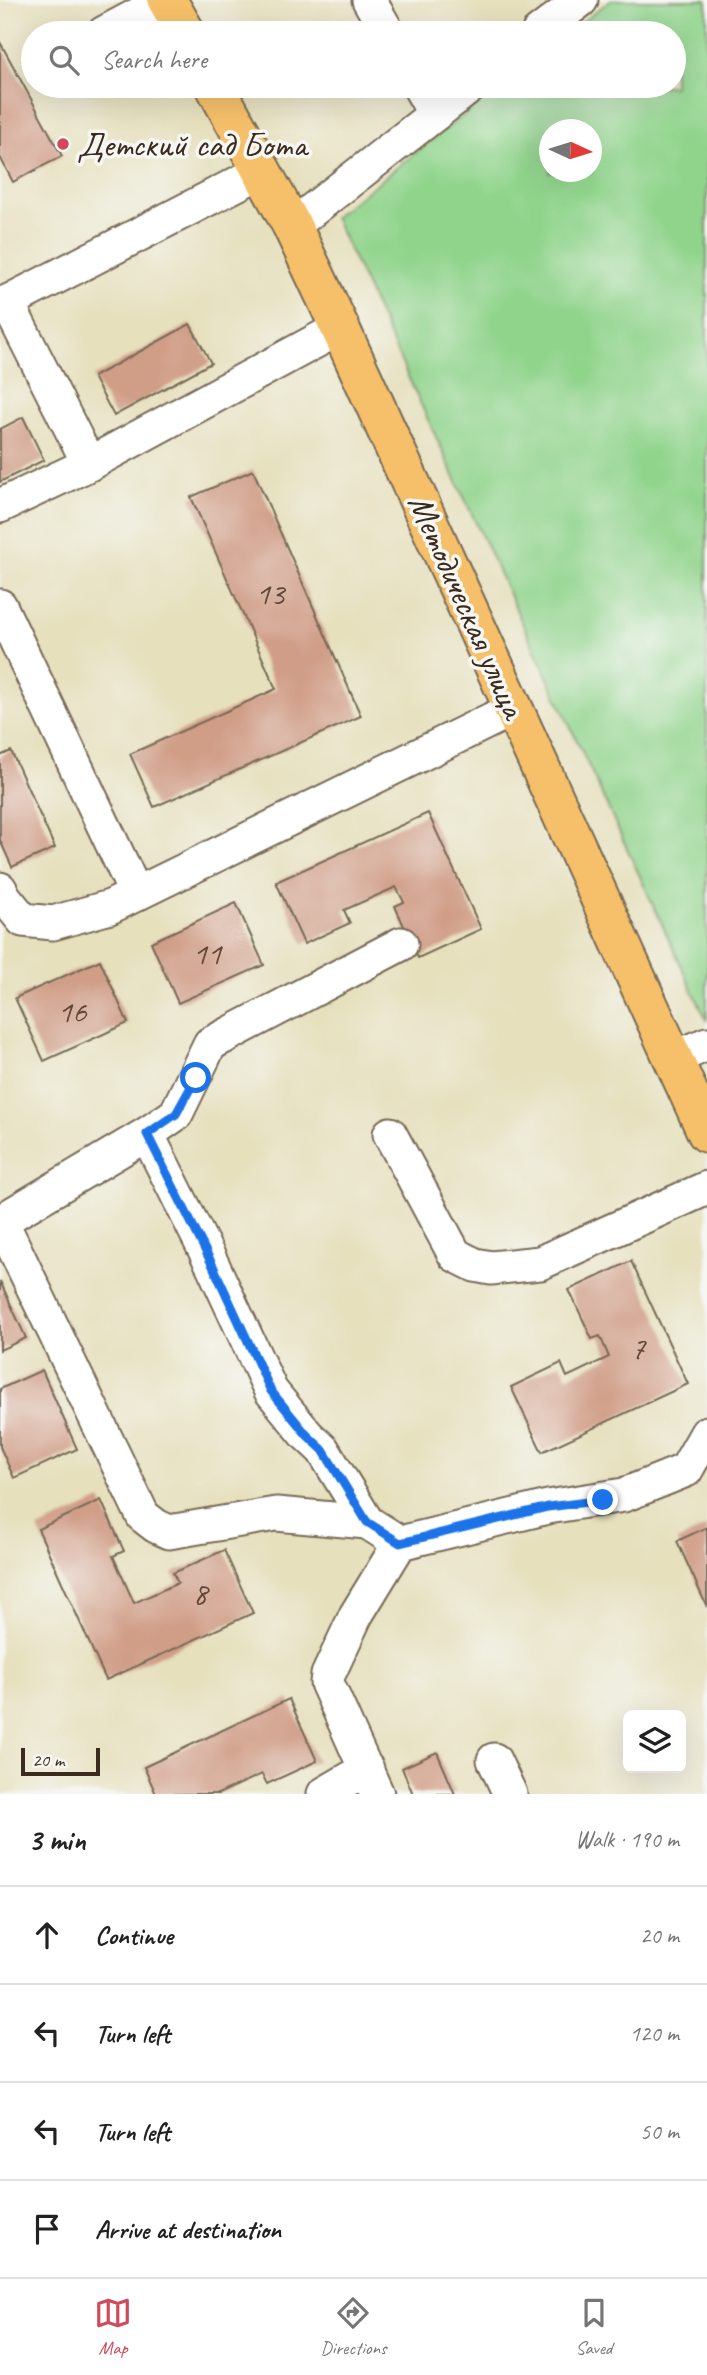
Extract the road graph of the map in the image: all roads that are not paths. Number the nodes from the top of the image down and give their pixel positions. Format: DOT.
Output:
graph roads {
  1 [pos="167,0"];
  2 [pos="369,0"];
  3 [pos="581,0"];
  4 [pos="127,21"];
  5 [pos="179,21"];
  6 [pos="381,21"];
  7 [pos="554,21"];
  8 [pos="222,98"];
  9 [pos="426,98"];
  10 [pos="456,98"];
  11 [pos="435,114"];
  12 [pos="262,171"];
  13 [pos="292,226"];
  14 [pos="3,304"];
  15 [pos="340,328"];
  16 [pos="89,464"];
  17 [pos="0,506"];
  18 [pos="0,606"];
  19 [pos="513,709"];
  20 [pos="0,889"];
  21 [pos="136,894"];
  22 [pos="401,944"];
  23 [pos="707,1044"];
  24 [pos="672,1059"];
  25 [pos="707,1133"];
  26 [pos="147,1134"];
  27 [pos="390,1134"];
  28 [pos="707,1188"];
  29 [pos="707,1433"];
  30 [pos="367,1522"];
  31 [pos="400,1543"];
  32 [pos="494,1760"];
  33 [pos="372,1781"];
  34 [pos="324,1794"];
  35 [pos="510,1794"];
  1 -- 4 [label="street"];
  1 -- 5 [label="main road"];
  2 -- 6 [label="street"];
  3 -- 7 [label="street"];
  8 -- 12 [label="main road, Методическая улица"];
  9 -- 11 [label="street"];
  10 -- 11 [label="street"];
  11 -- 13 [label="street"];
  12 -- 13 [label="main road, Методическая улица"];
  12 -- 14 [label="street"];
  13 -- 15 [label="main road, Методическая улица"];
  14 -- 16 [label="street"];
  15 -- 16 [label="street"];
  15 -- 19 [label="main road, Методическая улица"];
  16 -- 17 [label="street"];
  18 -- 21 [label="street"];
  19 -- 21 [label="street"];
  19 -- 24 [label="main road, Методическая улица"];
  20 -- 21 [label="street"];
  22 -- 26 [label="street"];
  23 -- 24 [label="street"];
  24 -- 25 [label="main road, Методическая улица"];
  26 -- 30 [label="street"];
  26 -- 30 [label="street"];
  27 -- 28 [label="street"];
  29 -- 31 [label="street"];
  30 -- 31 [label="street"];
  31 -- 33 [label="street"];
  32 -- 35 [label="street"];
  33 -- 34 [label="street"];
}
